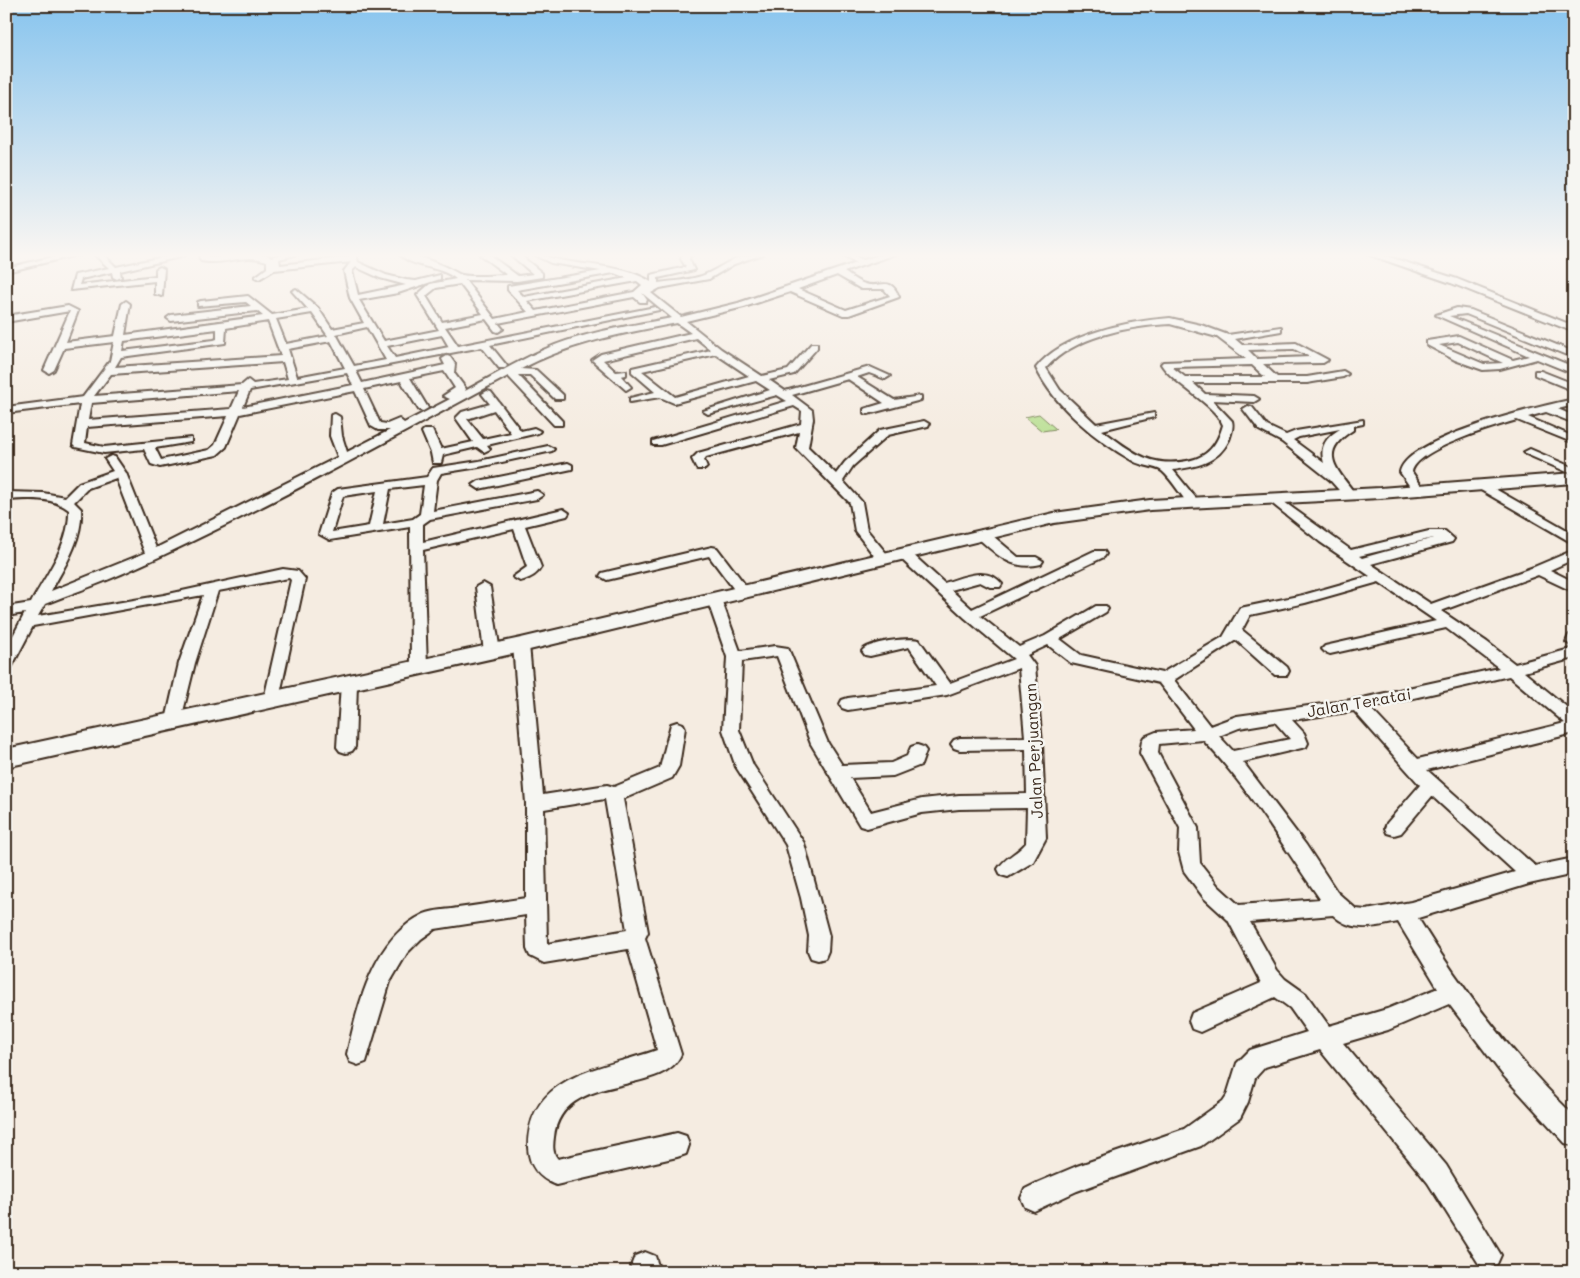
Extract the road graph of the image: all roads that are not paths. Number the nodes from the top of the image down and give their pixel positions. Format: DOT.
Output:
graph roads {
  1 [pos="45,314"];
  2 [pos="70,314"];
  3 [pos="124,314"];
  4 [pos="208,314"];
  5 [pos="265,314"];
  6 [pos="294,314"];
  7 [pos="317,314"];
  8 [pos="364,314"];
  9 [pos="433,314"];
  10 [pos="486,314"];
  11 [pos="534,314"];
  12 [pos="629,314"];
  13 [pos="631,314"];
  14 [pos="670,314"];
  15 [pos="707,314"];
  16 [pos="1446,314"];
  17 [pos="1472,314"];
  18 [pos="1536,314"];
  19 [pos="171,318"];
  20 [pos="271,318"];
  21 [pos="6,319"];
  22 [pos="490,319"];
  23 [pos="679,321"];
  24 [pos="371,324"];
  25 [pos="221,326"];
  26 [pos="442,329"];
  27 [pos="1278,329"];
  28 [pos="1574,329"];
  29 [pos="332,335"];
  30 [pos="530,335"];
  31 [pos="696,335"];
  32 [pos="119,338"];
  33 [pos="505,338"];
  34 [pos="1226,338"];
  35 [pos="382,344"];
  36 [pos="484,344"];
  37 [pos="60,346"];
  38 [pos="453,346"];
  39 [pos="814,346"];
  40 [pos="1552,346"];
  41 [pos="283,347"];
  42 [pos="541,348"];
  43 [pos="1237,348"];
  44 [pos="442,350"];
  45 [pos="718,351"];
  46 [pos="1526,351"];
  47 [pos="1574,354"];
  48 [pos="1538,356"];
  49 [pos="285,359"];
  50 [pos="391,360"];
  51 [pos="1323,360"];
  52 [pos="112,363"];
  53 [pos="1255,363"];
  54 [pos="1512,363"];
  55 [pos="448,367"];
  56 [pos="349,368"];
  57 [pos="507,369"];
  58 [pos="49,370"];
  59 [pos="634,370"];
  60 [pos="1574,371"];
  61 [pos="1538,373"];
  62 [pos="614,375"];
  63 [pos="848,376"];
  64 [pos="885,376"];
  65 [pos="405,377"];
  66 [pos="292,378"];
  67 [pos="760,378"];
  68 [pos="1184,380"];
  69 [pos="1274,380"];
  70 [pos="247,386"];
  71 [pos="357,386"];
  72 [pos="626,387"];
  73 [pos="1574,388"];
  74 [pos="662,393"];
  75 [pos="781,393"];
  76 [pos="487,394"];
  77 [pos="559,397"];
  78 [pos="1204,397"];
  79 [pos="87,398"];
  80 [pos="917,398"];
  81 [pos="1254,399"];
  82 [pos="634,400"];
  83 [pos="795,402"];
  84 [pos="1574,402"];
  85 [pos="6,404"];
  86 [pos="892,404"];
  87 [pos="496,406"];
  88 [pos="423,408"];
  89 [pos="1547,408"];
  90 [pos="1248,409"];
  91 [pos="6,410"];
  92 [pos="708,411"];
  93 [pos="868,411"];
  94 [pos="235,412"];
  95 [pos="1150,414"];
  96 [pos="1517,416"];
  97 [pos="335,418"];
  98 [pos="1574,420"];
  99 [pos="558,423"];
  100 [pos="82,424"];
  101 [pos="924,424"];
  102 [pos="719,425"];
  103 [pos="804,427"];
  104 [pos="1095,428"];
  105 [pos="534,431"];
  106 [pos="428,432"];
  107 [pos="518,434"];
  108 [pos="188,440"];
  109 [pos="1286,440"];
  110 [pos="1572,440"];
  111 [pos="479,442"];
  112 [pos="657,443"];
  113 [pos="742,444"];
  114 [pos="148,445"];
  115 [pos="548,448"];
  116 [pos="1530,452"];
  117 [pos="437,453"];
  118 [pos="110,459"];
  119 [pos="344,459"];
  120 [pos="485,463"];
  121 [pos="568,467"];
  122 [pos="701,467"];
  123 [pos="1165,468"];
  124 [pos="120,473"];
  125 [pos="434,475"];
  126 [pos="1334,477"];
  127 [pos="1573,478"];
  128 [pos="837,481"];
  129 [pos="479,485"];
  130 [pos="1483,486"];
  131 [pos="384,487"];
  132 [pos="1419,491"];
  133 [pos="536,495"];
  134 [pos="1350,495"];
  135 [pos="6,496"];
  136 [pos="1273,498"];
  137 [pos="67,502"];
  138 [pos="1193,502"];
  139 [pos="476,508"];
  140 [pos="563,513"];
  141 [pos="422,519"];
  142 [pos="518,523"];
  143 [pos="375,529"];
  144 [pos="982,534"];
  145 [pos="1574,540"];
  146 [pos="416,548"];
  147 [pos="904,554"];
  148 [pos="1099,554"];
  149 [pos="1574,554"];
  150 [pos="152,555"];
  151 [pos="884,559"];
  152 [pos="1036,560"];
  153 [pos="1539,570"];
  154 [pos="607,576"];
  155 [pos="520,577"];
  156 [pos="1381,577"];
  157 [pos="996,584"];
  158 [pos="483,587"];
  159 [pos="212,588"];
  160 [pos="941,588"];
  161 [pos="1574,588"];
  162 [pos="744,593"];
  163 [pos="714,600"];
  164 [pos="38,604"];
  165 [pos="1101,609"];
  166 [pos="1432,609"];
  167 [pos="6,612"];
  168 [pos="970,615"];
  169 [pos="1450,622"];
  170 [pos="26,623"];
  171 [pos="1236,632"];
  172 [pos="1574,638"];
  173 [pos="1050,639"];
  174 [pos="1574,642"];
  175 [pos="521,645"];
  176 [pos="1330,649"];
  177 [pos="870,651"];
  178 [pos="492,652"];
  179 [pos="1574,653"];
  180 [pos="735,657"];
  181 [pos="1021,657"];
  182 [pos="6,664"];
  183 [pos="419,667"];
  184 [pos="1511,670"];
  185 [pos="1280,671"];
  186 [pos="1164,679"];
  187 [pos="349,683"];
  188 [pos="946,690"];
  189 [pos="272,699"];
  190 [pos="848,704"];
  191 [pos="1358,706"];
  192 [pos="1278,715"];
  193 [pos="174,720"];
  194 [pos="1574,722"];
  195 [pos="1574,727"];
  196 [pos="678,728"];
  197 [pos="1207,734"];
  198 [pos="1034,743"];
  199 [pos="960,744"];
  200 [pos="346,747"];
  201 [pos="917,751"];
  202 [pos="6,758"];
  203 [pos="1230,758"];
  204 [pos="1416,766"];
  205 [pos="837,772"];
  206 [pos="1432,785"];
  207 [pos="613,795"];
  208 [pos="1036,801"];
  209 [pos="535,803"];
  210 [pos="1394,828"];
  211 [pos="1574,866"];
  212 [pos="1008,868"];
  213 [pos="1531,876"];
  214 [pos="536,904"];
  215 [pos="1337,906"];
  216 [pos="1402,912"];
  217 [pos="1235,914"];
  218 [pos="635,938"];
  219 [pos="818,951"];
  220 [pos="1277,986"];
  221 [pos="1453,992"];
  222 [pos="1200,1020"];
  223 [pos="1326,1040"];
  224 [pos="358,1054"];
  225 [pos="1574,1134"];
  226 [pos="677,1144"];
  227 [pos="1034,1198"];
  228 [pos="1488,1255"];
  1 -- 21 [label="street"];
  2 -- 37 [label="street"];
  3 -- 32 [label="street"];
  4 -- 19 [label="street"];
  5 -- 20 [label="street"];
  6 -- 20 [label="street"];
  7 -- 29 [label="street"];
  8 -- 24 [label="street"];
  9 -- 26 [label="street"];
  10 -- 22 [label="street"];
  11 -- 22 [label="street"];
  12 -- 33 [label="street"];
  13 -- 30 [label="street"];
  14 -- 23 [label="street"];
  15 -- 23 [label="street"];
  16 -- 46 [label="street"];
  17 -- 40 [label="street"];
  18 -- 28 [label="street"];
  20 -- 25 [label="street"];
  20 -- 41 [label="street"];
  22 -- 26 [label="street"];
  22 -- 33 [label="street"];
  23 -- 31 [label="street"];
  23 -- 57 [label="street"];
  24 -- 29 [label="street"];
  24 -- 35 [label="street"];
  25 -- 32 [label="street"];
  25 -- 52 [label="street"];
  26 -- 35 [label="street"];
  26 -- 38 [label="street"];
  27 -- 34 [label="street"];
  29 -- 41 [label="street"];
  29 -- 56 [label="street"];
  30 -- 33 [label="street"];
  30 -- 42 [label="street"];
  31 -- 45 [label="street"];
  31 -- 62 [label="street"];
  32 -- 37 [label="street"];
  32 -- 52 [label="street"];
  33 -- 36 [label="street"];
  33 -- 38 [label="street"];
  34 -- 43 [label="street"];
  34 -- 104 [label="street"];
  35 -- 50 [label="street"];
  36 -- 44 [label="street"];
  36 -- 57 [label="street"];
  37 -- 58 [label="street"];
  38 -- 44 [label="street"];
  39 -- 67 [label="street"];
  40 -- 46 [label="street"];
  40 -- 47 [label="street"];
  41 -- 49 [label="street"];
  43 -- 51 [label="street"];
  43 -- 53 [label="street"];
  44 -- 50 [label="street"];
  44 -- 55 [label="street"];
  45 -- 59 [label="street"];
  45 -- 67 [label="street"];
  46 -- 48 [label="street"];
  48 -- 54 [label="street"];
  48 -- 60 [label="street"];
  49 -- 52 [label="street"];
  49 -- 66 [label="street"];
  50 -- 56 [label="street"];
  51 -- 53 [label="street"];
  51 -- 69 [label="street"];
  52 -- 79 [label="street"];
  53 -- 68 [label="street"];
  53 -- 69 [label="street"];
  54 -- 54 [label="street"];
  55 -- 65 [label="street"];
  55 -- 88 [label="street"];
  56 -- 66 [label="street"];
  56 -- 70 [label="street"];
  56 -- 71 [label="street"];
  57 -- 77 [label="street"];
  57 -- 99 [label="street"];
  57 -- 119 [label="street"];
  59 -- 62 [label="street"];
  59 -- 74 [label="street"];
  61 -- 73 [label="street"];
  62 -- 72 [label="street"];
  63 -- 64 [label="street"];
  63 -- 75 [label="street"];
  63 -- 86 [label="street"];
  65 -- 71 [label="street"];
  65 -- 88 [label="street"];
  66 -- 70 [label="street"];
  67 -- 74 [label="street"];
  67 -- 75 [label="street"];
  68 -- 69 [label="street"];
  68 -- 78 [label="street"];
  70 -- 79 [label="street"];
  70 -- 94 [label="street"];
  71 -- 88 [label="street"];
  71 -- 94 [label="street"];
  74 -- 82 [label="street"];
  75 -- 83 [label="street"];
  75 -- 92 [label="street"];
  76 -- 87 [label="street"];
  78 -- 81 [label="street"];
  78 -- 123 [label="street"];
  79 -- 85 [label="street"];
  79 -- 91 [label="street"];
  79 -- 100 [label="street"];
  80 -- 86 [label="street"];
  83 -- 102 [label="street"];
  83 -- 103 [label="street"];
  84 -- 89 [label="street"];
  86 -- 93 [label="street"];
  87 -- 107 [label="street"];
  87 -- 111 [label="street"];
  89 -- 96 [label="street"];
  89 -- 98 [label="street"];
  90 -- 109 [label="street"];
  94 -- 100 [label="street"];
  94 -- 114 [label="street"];
  95 -- 104 [label="street"];
  96 -- 110 [label="street"];
  96 -- 132 [label="street"];
  97 -- 119 [label="street"];
  100 -- 114 [label="street"];
  101 -- 128 [label="street"];
  102 -- 112 [label="street"];
  102 -- 113 [label="street"];
  103 -- 113 [label="street"];
  103 -- 128 [label="street"];
  104 -- 123 [label="street"];
  105 -- 107 [label="street"];
  106 -- 117 [label="street"];
  107 -- 111 [label="street"];
  108 -- 114 [label="street"];
  109 -- 126 [label="street"];
  109 -- 126 [label="street"];
  111 -- 117 [label="street"];
  111 -- 120 [label="street"];
  113 -- 122 [label="street"];
  115 -- 120 [label="street"];
  116 -- 127 [label="street"];
  117 -- 125 [label="street"];
  118 -- 124 [label="street"];
  119 -- 150 [label="street"];
  120 -- 125 [label="street"];
  120 -- 129 [label="street"];
  121 -- 129 [label="street"];
  123 -- 138 [label="street"];
  124 -- 137 [label="street"];
  124 -- 150 [label="street"];
  125 -- 131 [label="street"];
  125 -- 141 [label="street"];
  126 -- 134 [label="street"];
  127 -- 130 [label="street"];
  128 -- 151 [label="street"];
  129 -- 139 [label="street"];
  130 -- 132 [label="street"];
  130 -- 145 [label="street"];
  131 -- 143 [label="street"];
  131 -- 143 [label="street"];
  132 -- 134 [label="street"];
  133 -- 139 [label="street"];
  134 -- 136 [label="street"];
  135 -- 137 [label="street"];
  136 -- 138 [label="street"];
  136 -- 156 [label="street"];
  137 -- 164 [label="street"];
  138 -- 144 [label="street"];
  139 -- 141 [label="street"];
  140 -- 142 [label="street"];
  141 -- 143 [label="street"];
  141 -- 146 [label="street"];
  142 -- 146 [label="street"];
  142 -- 155 [label="street"];
  144 -- 147 [label="street"];
  144 -- 152 [label="street"];
  146 -- 183 [label="street"];
  147 -- 151 [label="street"];
  147 -- 160 [label="street"];
  148 -- 168 [label="street"];
  149 -- 153 [label="street"];
  150 -- 164 [label="street"];
  151 -- 162 [label="street"];
  153 -- 161 [label="street"];
  153 -- 166 [label="street"];
  154 -- 162 [label="street"];
  156 -- 166 [label="street"];
  156 -- 171 [label="street"];
  157 -- 160 [label="street"];
  158 -- 178 [label="street"];
  159 -- 170 [label="street"];
  159 -- 189 [label="street"];
  159 -- 193 [label="street"];
  160 -- 168 [label="street"];
  162 -- 163 [label="street"];
  163 -- 175 [label="street"];
  163 -- 180 [label="street"];
  164 -- 167 [label="street"];
  164 -- 170 [label="street"];
  165 -- 173 [label="street"];
  166 -- 169 [label="street"];
  168 -- 181 [label="street"];
  169 -- 176 [label="street"];
  169 -- 184 [label="street"];
  170 -- 182 [label="street"];
  171 -- 185 [label="street"];
  171 -- 186 [label="street"];
  172 -- 174 [label="street"];
  173 -- 181 [label="street"];
  173 -- 186 [label="street"];
  175 -- 178 [label="street"];
  175 -- 209 [label="street"];
  177 -- 188 [label="street"];
  178 -- 183 [label="street"];
  179 -- 184 [label="street, Jalan Teratai"];
  180 -- 205 [label="street"];
  180 -- 219 [label="street"];
  181 -- 188 [label="street"];
  181 -- 198 [label="street, Jalan Perjuangan"];
  183 -- 187 [label="street"];
  184 -- 191 [label="street, Jalan Teratai"];
  184 -- 194 [label="street"];
  186 -- 197 [label="street"];
  187 -- 189 [label="street"];
  187 -- 200 [label="street"];
  188 -- 190 [label="street"];
  189 -- 193 [label="street"];
  191 -- 192 [label="street, Jalan Teratai"];
  191 -- 204 [label="street"];
  192 -- 197 [label="street, Jalan Teratai"];
  192 -- 203 [label="street"];
  193 -- 202 [label="street"];
  195 -- 204 [label="street"];
  196 -- 207 [label="street"];
  197 -- 203 [label="street"];
  197 -- 217 [label="street, Jalan Teratai"];
  198 -- 199 [label="street"];
  198 -- 208 [label="street, Jalan Perjuangan"];
  201 -- 205 [label="street"];
  203 -- 215 [label="street"];
  204 -- 206 [label="street"];
  205 -- 208 [label="street"];
  206 -- 210 [label="street"];
  206 -- 213 [label="street"];
  207 -- 209 [label="street"];
  207 -- 218 [label="street"];
  208 -- 212 [label="street, Jalan Perjuangan"];
  209 -- 214 [label="street"];
  211 -- 213 [label="street"];
  213 -- 216 [label="street"];
  214 -- 218 [label="street"];
  214 -- 224 [label="street"];
  215 -- 216 [label="street"];
  215 -- 217 [label="street"];
  216 -- 221 [label="street"];
  217 -- 220 [label="street"];
  218 -- 226 [label="street"];
  220 -- 222 [label="street"];
  220 -- 223 [label="street"];
  221 -- 223 [label="street"];
  221 -- 225 [label="street"];
  223 -- 227 [label="street"];
  223 -- 228 [label="street"];
}
